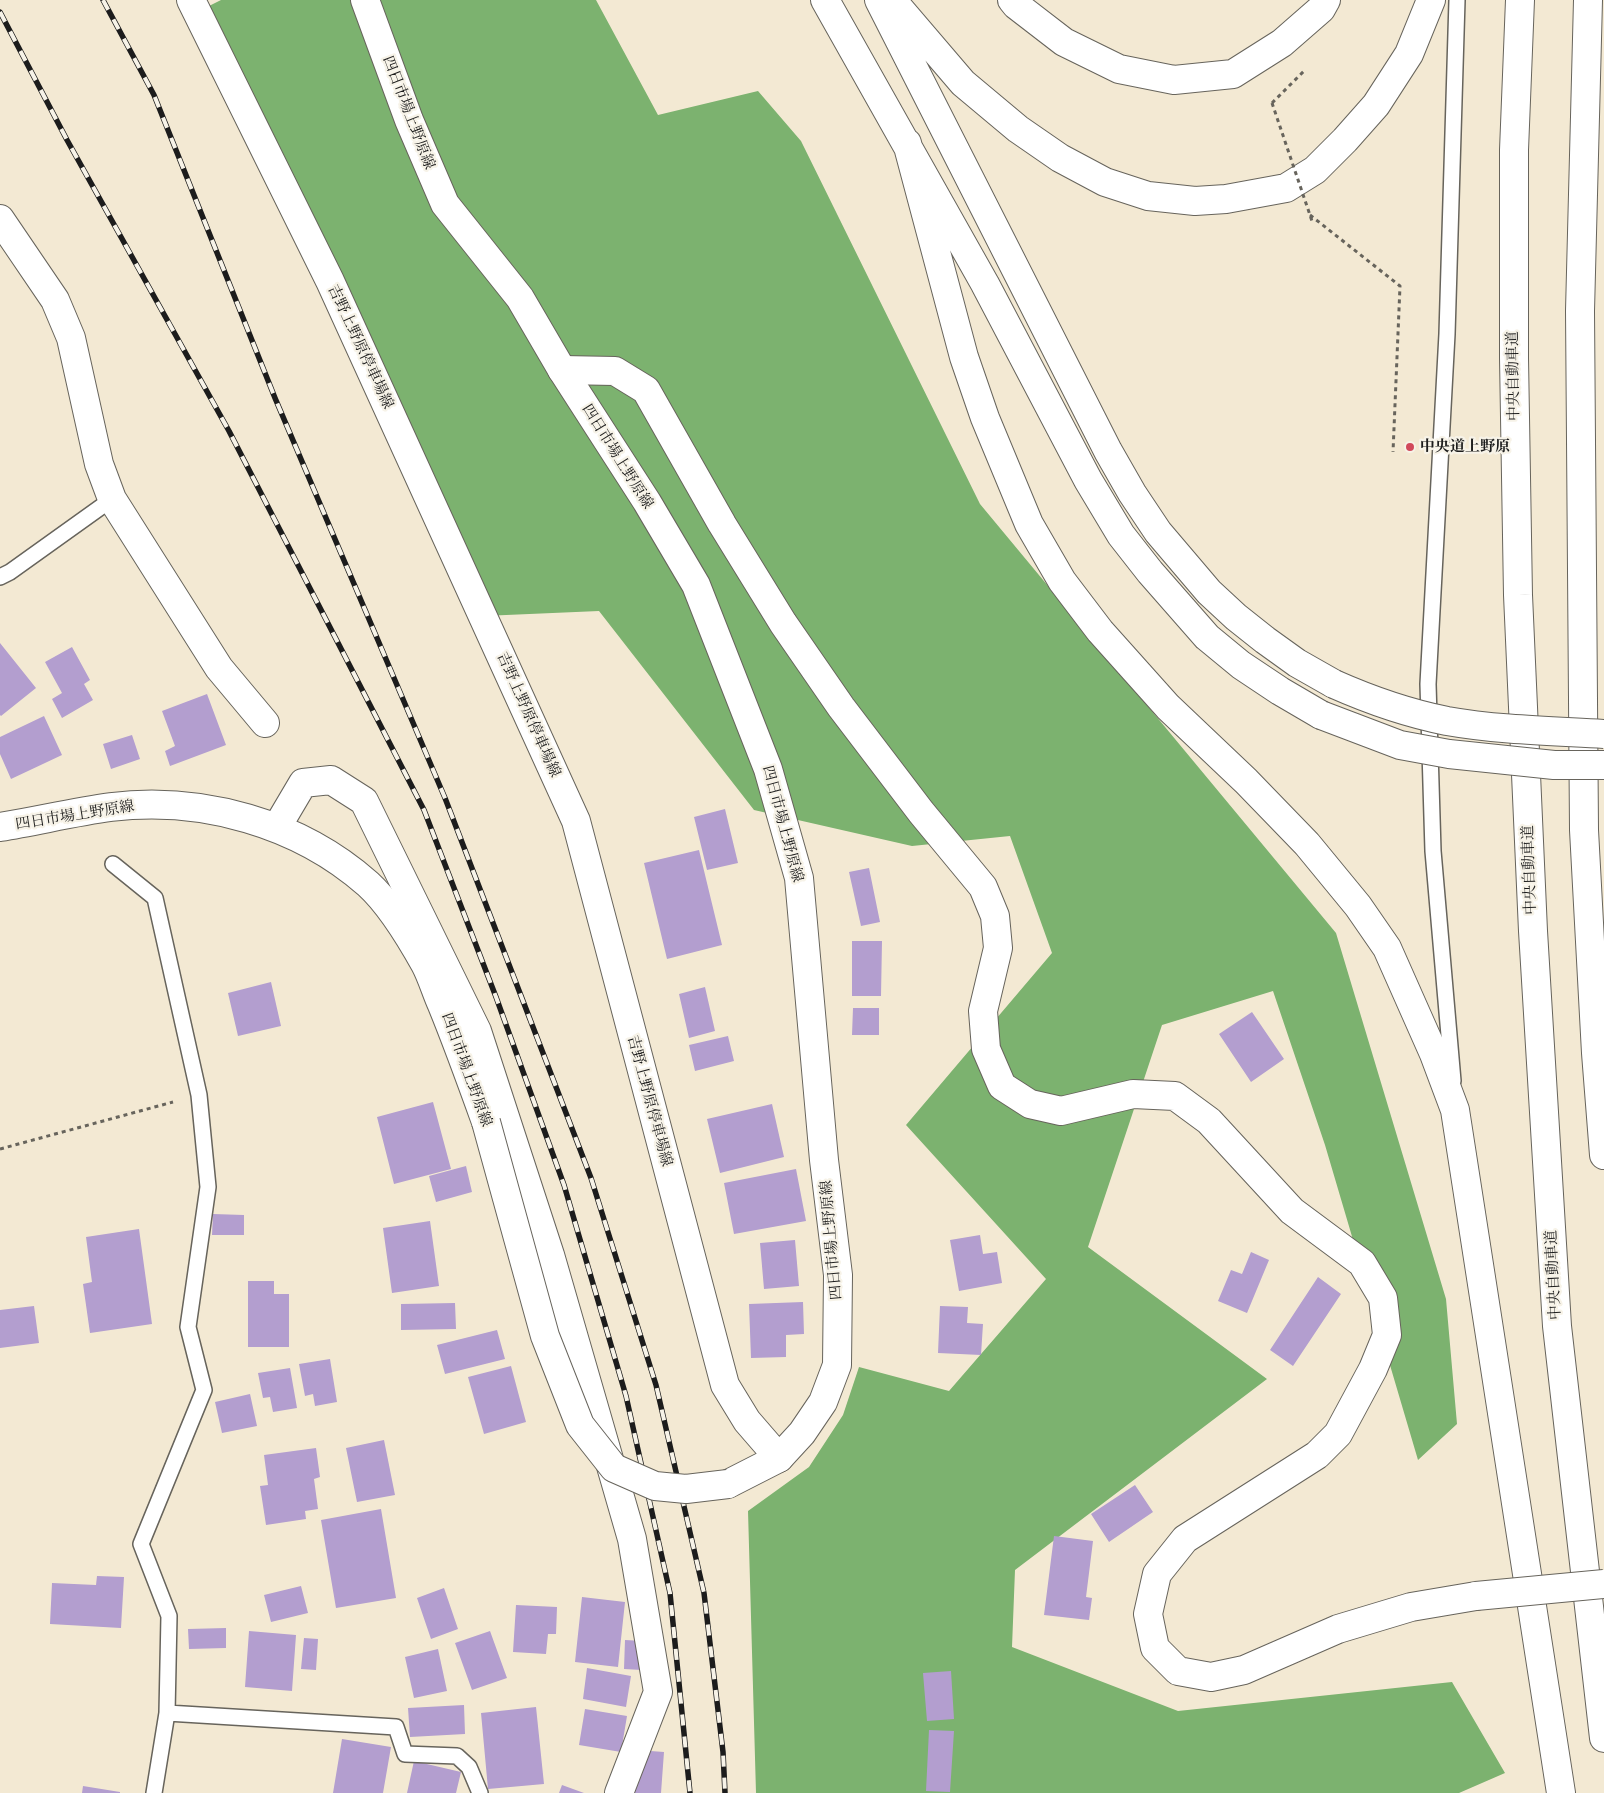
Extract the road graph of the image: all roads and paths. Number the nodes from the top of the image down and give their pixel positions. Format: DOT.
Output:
graph roads {
  1 [pos="191,0"];
  2 [pos="365,0"];
  3 [pos="825,0"];
  4 [pos="879,0"];
  5 [pos="892,0"];
  6 [pos="1012,0"];
  7 [pos="1326,0"];
  8 [pos="1431,0"];
  9 [pos="1457,0"];
  10 [pos="1520,0"];
  11 [pos="1588,0"];
  12 [pos="1272,103"];
  13 [pos="907,143"];
  14 [pos="1310,214"];
  15 [pos="0,219"];
  16 [pos="1313,224"];
  17 [pos="562,370"];
  18 [pos="1393,452"];
  19 [pos="112,499"];
  20 [pos="0,577"];
  21 [pos="265,723"];
  22 [pos="1604,734"];
  23 [pos="1604,765"];
  24 [pos="0,827"];
  25 [pos="277,827"];
  26 [pos="113,864"];
  27 [pos="199,1095"];
  28 [pos="1455,1110"];
  29 [pos="0,1149"];
  30 [pos="1604,1155"];
  31 [pos="779,1458"];
  32 [pos="1604,1584"];
  33 [pos="167,1713"];
  34 [pos="1604,1738"];
  35 [pos="154,1793"];
  36 [pos="480,1793"];
  37 [pos="619,1793"];
  38 [pos="1561,1793"];
  1 -- 31 [label="main road, 吉野上野原停車場線"];
  2 -- 17 [label="main road, 四日市場上野原線"];
  3 -- 13 [label="main road"];
  4 -- 22 [label="main road, bridge"];
  5 -- 8 [label="main road"];
  6 -- 7 [label="main road"];
  9 -- 28 [label="lane"];
  10 -- 34 [label="main road, 中央自動車道"];
  11 -- 30 [label="main road"];
  12 -- 14 [label="path, bridge"];
  13 -- 23 [label="main road, bridge"];
  13 -- 28 [label="main road"];
  14 -- 16 [label="path, bridge"];
  14 -- 18 [label="path"];
  15 -- 19 [label="main road"];
  17 -- 31 [label="main road, 四日市場上野原線"];
  17 -- 32 [label="main road, bridge"];
  19 -- 20 [label="lane"];
  19 -- 21 [label="main road"];
  24 -- 25 [label="main road, 四日市場上野原線"];
  25 -- 31 [label="main road, 四日市場上野原線, bridge"];
  25 -- 37 [label="main road"];
  26 -- 27 [label="lane"];
  27 -- 29 [label="path"];
  27 -- 33 [label="lane"];
  28 -- 38 [label="main road"];
  33 -- 35 [label="lane"];
  33 -- 36 [label="lane"];
}
